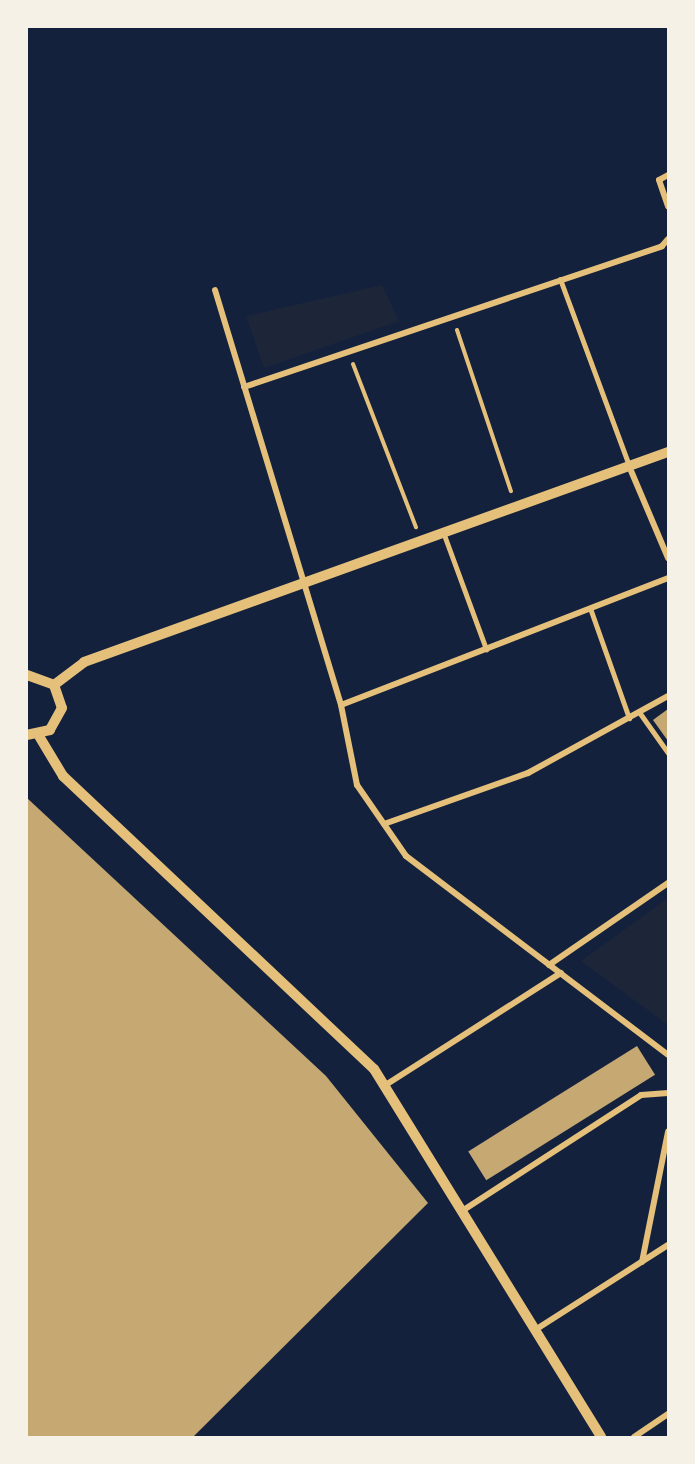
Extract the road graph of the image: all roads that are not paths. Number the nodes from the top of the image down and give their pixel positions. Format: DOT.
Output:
graph roads {
  1 [pos="668,175"];
  2 [pos="668,206"];
  3 [pos="668,239"];
  4 [pos="560,279"];
  5 [pos="215,290"];
  6 [pos="244,387"];
  7 [pos="668,452"];
  8 [pos="629,466"];
  9 [pos="443,532"];
  10 [pos="668,558"];
  11 [pos="668,578"];
  12 [pos="304,581"];
  13 [pos="590,608"];
  14 [pos="486,649"];
  15 [pos="27,675"];
  16 [pos="54,685"];
  17 [pos="668,696"];
  18 [pos="341,705"];
  19 [pos="639,712"];
  20 [pos="629,718"];
  21 [pos="27,735"];
  22 [pos="39,736"];
  23 [pos="668,753"];
  24 [pos="384,824"];
  25 [pos="668,883"];
  26 [pos="549,965"];
  27 [pos="561,973"];
  28 [pos="668,1055"];
  29 [pos="384,1086"];
  30 [pos="668,1093"];
  31 [pos="668,1132"];
  32 [pos="462,1211"];
  33 [pos="668,1245"];
  34 [pos="642,1262"];
  35 [pos="535,1330"];
  36 [pos="668,1414"];
  37 [pos="601,1437"];
  38 [pos="634,1437"];
  1 -- 2 [label="street"];
  3 -- 4 [label="street"];
  4 -- 6 [label="street"];
  4 -- 8 [label="street"];
  5 -- 6 [label="street"];
  6 -- 12 [label="street"];
  7 -- 8 [label="street"];
  8 -- 9 [label="street"];
  8 -- 10 [label="street"];
  9 -- 12 [label="street"];
  9 -- 14 [label="street"];
  11 -- 13 [label="street"];
  12 -- 16 [label="street"];
  12 -- 18 [label="street"];
  13 -- 14 [label="street"];
  13 -- 20 [label="street"];
  14 -- 18 [label="street"];
  15 -- 16 [label="street"];
  16 -- 22 [label="street"];
  17 -- 19 [label="street"];
  18 -- 24 [label="street"];
  19 -- 20 [label="street"];
  19 -- 23 [label="street"];
  20 -- 24 [label="street"];
  21 -- 22 [label="street"];
  22 -- 29 [label="street"];
  24 -- 26 [label="street"];
  25 -- 26 [label="street"];
  26 -- 27 [label="street"];
  27 -- 28 [label="street"];
  27 -- 29 [label="street"];
  29 -- 32 [label="street"];
  30 -- 32 [label="street"];
  31 -- 34 [label="street"];
  32 -- 35 [label="street"];
  33 -- 34 [label="street"];
  34 -- 35 [label="street"];
  35 -- 37 [label="street"];
  36 -- 38 [label="street"];
}
